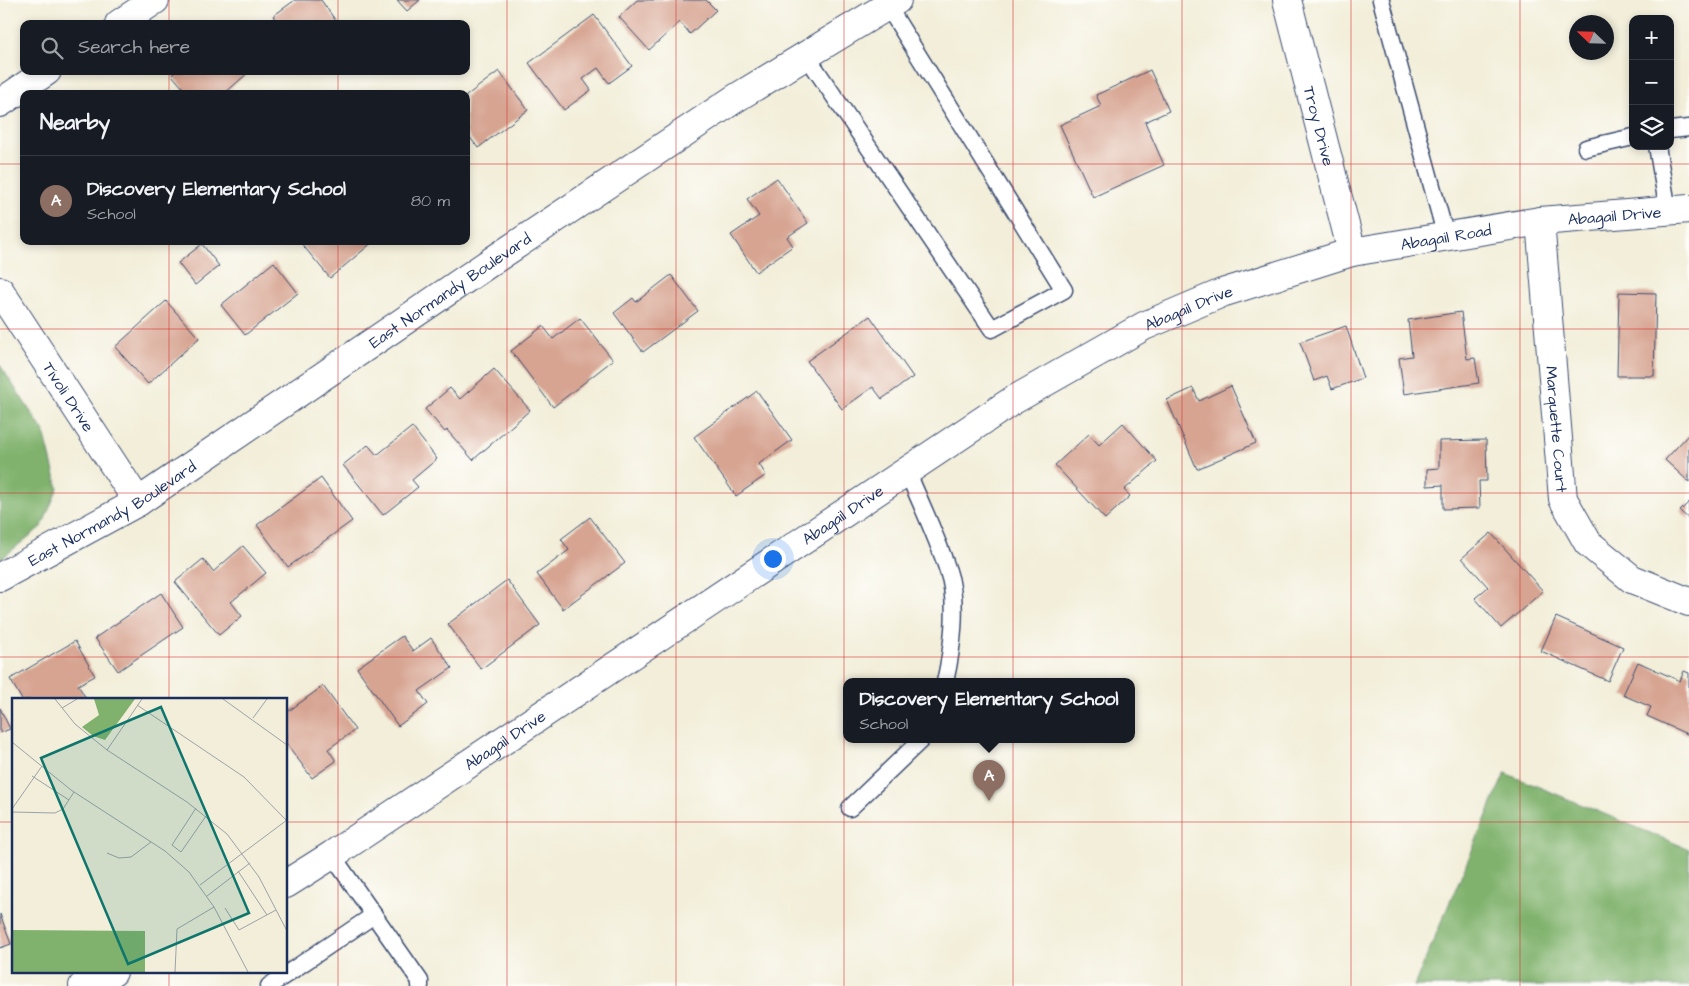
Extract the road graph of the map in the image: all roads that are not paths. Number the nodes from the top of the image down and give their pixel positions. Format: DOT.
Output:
graph roads {
  1 [pos="155,0"];
  2 [pos="1287,0"];
  3 [pos="1381,0"];
  4 [pos="892,3"];
  5 [pos="125,20"];
  6 [pos="806,55"];
  7 [pos="42,75"];
  8 [pos="0,103"];
  9 [pos="1689,128"];
  10 [pos="1674,130"];
  11 [pos="1629,138"];
  12 [pos="1586,148"];
  13 [pos="1657,150"];
  14 [pos="1679,210"];
  15 [pos="1540,221"];
  16 [pos="1446,237"];
  17 [pos="1352,252"];
  18 [pos="0,291"];
  19 [pos="907,471"];
  20 [pos="138,502"];
  21 [pos="0,577"];
  22 [pos="1689,602"];
  23 [pos="946,678"];
  24 [pos="917,743"];
  25 [pos="850,808"];
  26 [pos="332,855"];
  27 [pos="288,883"];
  28 [pos="374,915"];
  29 [pos="288,973"];
  30 [pos="109,974"];
  31 [pos="287,974"];
  32 [pos="83,986"];
  33 [pos="269,986"];
  34 [pos="420,986"];
  1 -- 5 [label="street"];
  2 -- 17 [label="street, Troy Drive"];
  3 -- 16 [label="lane"];
  4 -- 6 [label="street, East Normandy Boulevard"];
  4 -- 6 [label="lane"];
  6 -- 20 [label="street, East Normandy Boulevard"];
  7 -- 8 [label="street"];
  9 -- 10 [label="lane"];
  11 -- 12 [label="lane"];
  13 -- 14 [label="lane"];
  14 -- 15 [label="street, Abagail Drive"];
  15 -- 16 [label="street, Abagail Road"];
  15 -- 22 [label="street, Marquette Court"];
  16 -- 17 [label="street, Abagail Road"];
  17 -- 19 [label="street, Abagail Drive"];
  18 -- 20 [label="street, Tivoli Drive"];
  19 -- 23 [label="lane"];
  19 -- 26 [label="street, Abagail Drive"];
  20 -- 21 [label="street, East Normandy Boulevard"];
  24 -- 25 [label="lane"];
  26 -- 27 [label="street, Abagail Drive"];
  26 -- 28 [label="lane"];
  28 -- 29 [label="lane"];
  28 -- 34 [label="lane"];
  30 -- 32 [label="street"];
  31 -- 33 [label="lane"];
}
